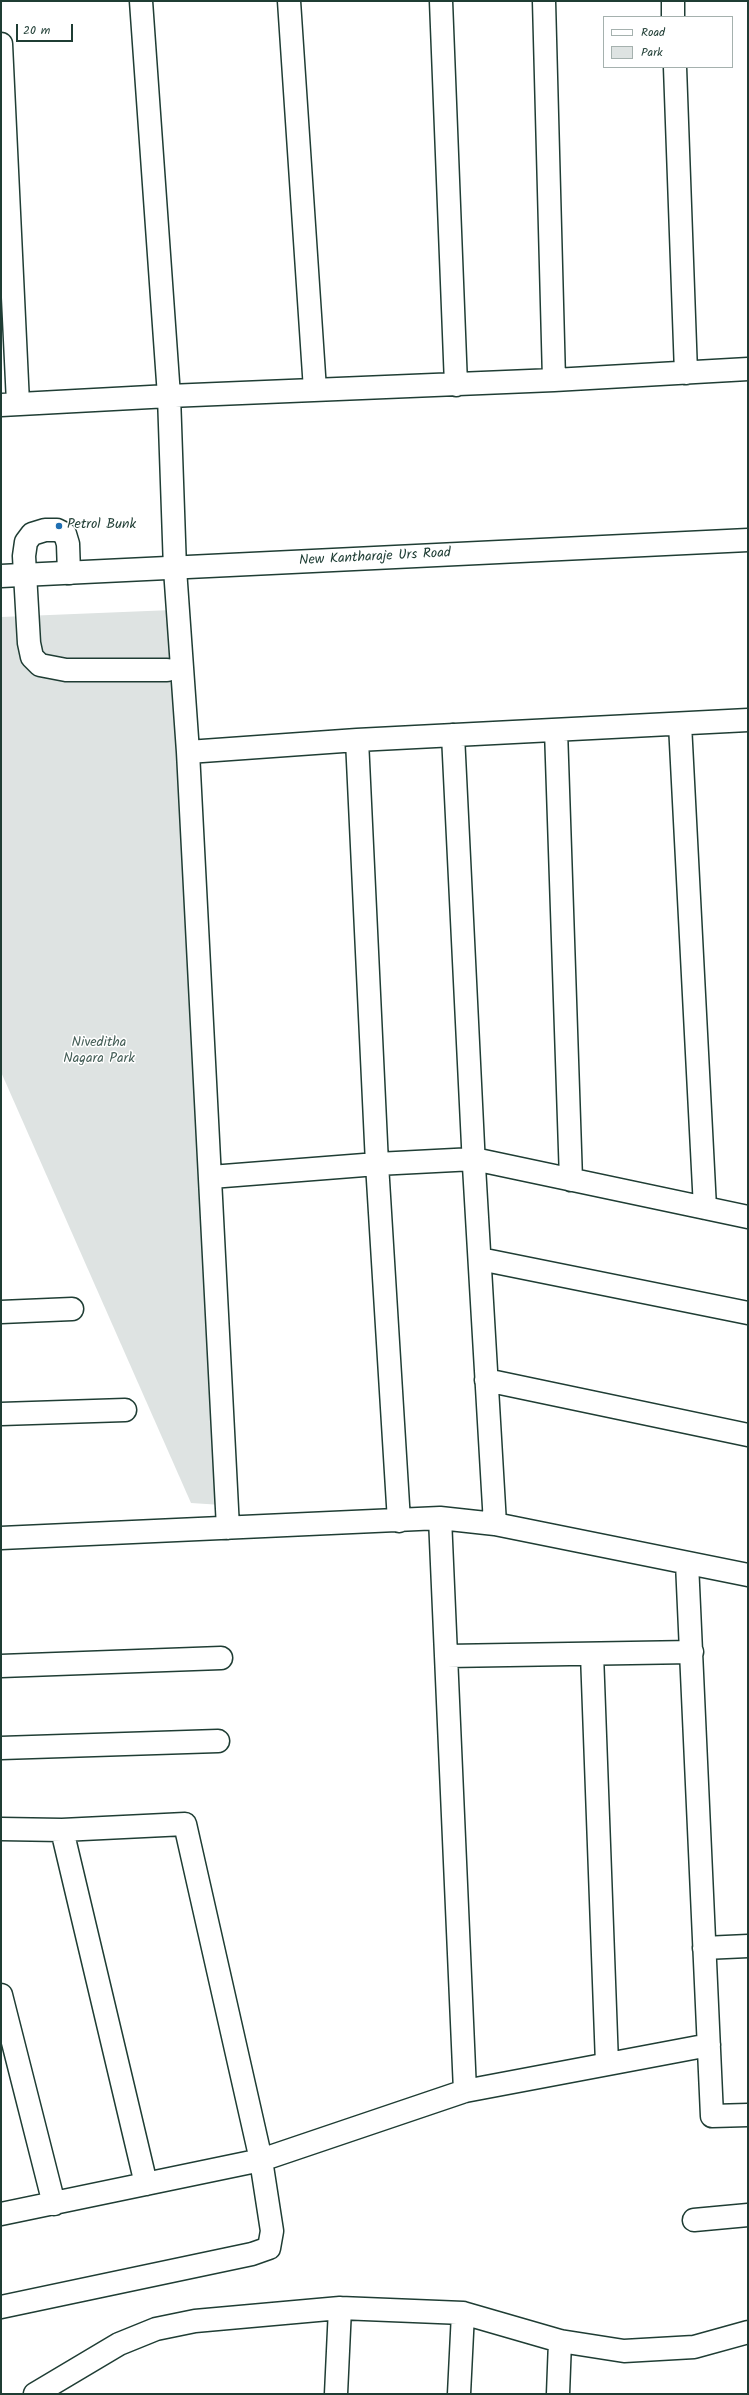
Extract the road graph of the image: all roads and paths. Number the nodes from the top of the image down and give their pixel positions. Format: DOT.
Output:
graph roads {
  1 [pos="141,1"];
  2 [pos="289,1"];
  3 [pos="441,1"];
  4 [pos="544,1"];
  5 [pos="672,1"];
  6 [pos="673,16"];
  7 [pos="1,44"];
  8 [pos="675,68"];
  9 [pos="748,369"];
  10 [pos="686,373"];
  11 [pos="554,380"];
  12 [pos="456,385"];
  13 [pos="315,390"];
  14 [pos="169,396"];
  15 [pos="10,404"];
  16 [pos="748,540"];
  17 [pos="175,569"];
  18 [pos="69,573"];
  19 [pos="25,575"];
  20 [pos="1,576"];
  21 [pos="167,670"];
  22 [pos="748,720"];
  23 [pos="680,724"];
  24 [pos="556,730"];
  25 [pos="453,735"];
  26 [pos="357,740"];
  27 [pos="188,752"];
  28 [pos="474,1159"];
  29 [pos="377,1164"];
  30 [pos="211,1177"];
  31 [pos="571,1180"];
  32 [pos="705,1208"];
  33 [pos="748,1217"];
  34 [pos="480,1259"];
  35 [pos="72,1309"];
  36 [pos="1,1312"];
  37 [pos="748,1313"];
  38 [pos="486,1380"];
  39 [pos="125,1410"];
  40 [pos="1,1414"];
  41 [pos="748,1435"];
  42 [pos="440,1518"];
  43 [pos="398,1521"];
  44 [pos="495,1524"];
  45 [pos="228,1528"];
  46 [pos="1,1538"];
  47 [pos="687,1562"];
  48 [pos="748,1574"];
  49 [pos="692,1652"];
  50 [pos="592,1654"];
  51 [pos="446,1656"];
  52 [pos="221,1658"];
  53 [pos="1,1666"];
  54 [pos="218,1741"];
  55 [pos="1,1748"];
  56 [pos="1,1829"];
  57 [pos="62,1830"];
  58 [pos="748,1946"];
  59 [pos="704,1948"];
  60 [pos="1,1995"];
  61 [pos="709,2045"];
  62 [pos="607,2064"];
  63 [pos="465,2091"];
  64 [pos="748,2115"];
  65 [pos="260,2160"];
  66 [pos="146,2184"];
  67 [pos="54,2204"];
  68 [pos="1,2214"];
  69 [pos="748,2215"];
  70 [pos="694,2220"];
  71 [pos="1,2307"];
  72 [pos="340,2308"];
  73 [pos="463,2313"];
  74 [pos="748,2332"];
  75 [pos="560,2341"];
  76 [pos="35,2394"];
  77 [pos="336,2394"];
  78 [pos="459,2394"];
  79 [pos="558,2394"];
  1 -- 14 [label="street"];
  2 -- 13 [label="street"];
  3 -- 12 [label="street"];
  4 -- 11 [label="street"];
  5 -- 6 [label="street"];
  7 -- 15 [label="street"];
  8 -- 10 [label="street"];
  9 -- 10 [label="street"];
  10 -- 11 [label="street"];
  11 -- 12 [label="street"];
  12 -- 13 [label="street"];
  13 -- 14 [label="street"];
  14 -- 15 [label="street"];
  14 -- 17 [label="street"];
  16 -- 17 [label="street, New Kantharaje Urs Road"];
  17 -- 18 [label="street, New Kantharaje Urs Road"];
  17 -- 27 [label="street"];
  18 -- 19 [label="street, New Kantharaje Urs Road"];
  18 -- 19 [label="street"];
  19 -- 20 [label="street, New Kantharaje Urs Road"];
  19 -- 21 [label="street"];
  22 -- 23 [label="street"];
  23 -- 24 [label="street"];
  23 -- 32 [label="street"];
  24 -- 25 [label="street"];
  24 -- 31 [label="street"];
  25 -- 26 [label="street"];
  25 -- 28 [label="street"];
  26 -- 27 [label="street"];
  26 -- 29 [label="street"];
  27 -- 30 [label="street"];
  28 -- 29 [label="street"];
  28 -- 31 [label="street"];
  28 -- 34 [label="street"];
  29 -- 30 [label="street"];
  29 -- 43 [label="street"];
  30 -- 45 [label="street"];
  31 -- 32 [label="street"];
  32 -- 33 [label="street"];
  34 -- 37 [label="street"];
  34 -- 38 [label="street"];
  35 -- 36 [label="street"];
  38 -- 41 [label="street"];
  38 -- 44 [label="street"];
  39 -- 40 [label="street"];
  42 -- 43 [label="street"];
  42 -- 44 [label="street"];
  42 -- 51 [label="street"];
  43 -- 45 [label="street"];
  44 -- 47 [label="street"];
  45 -- 46 [label="street"];
  47 -- 48 [label="street"];
  47 -- 49 [label="street"];
  49 -- 50 [label="street"];
  49 -- 59 [label="street"];
  50 -- 51 [label="street"];
  50 -- 62 [label="street"];
  51 -- 63 [label="street"];
  52 -- 53 [label="street"];
  54 -- 55 [label="street"];
  56 -- 57 [label="street"];
  57 -- 65 [label="street"];
  57 -- 66 [label="street"];
  58 -- 59 [label="street"];
  59 -- 61 [label="street"];
  60 -- 67 [label="street"];
  61 -- 62 [label="street"];
  61 -- 64 [label="street"];
  62 -- 63 [label="street"];
  63 -- 65 [label="street"];
  65 -- 66 [label="street"];
  65 -- 71 [label="street"];
  66 -- 67 [label="street"];
  67 -- 68 [label="street"];
  69 -- 70 [label="street"];
  72 -- 73 [label="street"];
  72 -- 76 [label="street"];
  72 -- 77 [label="street"];
  73 -- 75 [label="street"];
  73 -- 78 [label="street"];
  74 -- 75 [label="street"];
  75 -- 79 [label="street"];
}
